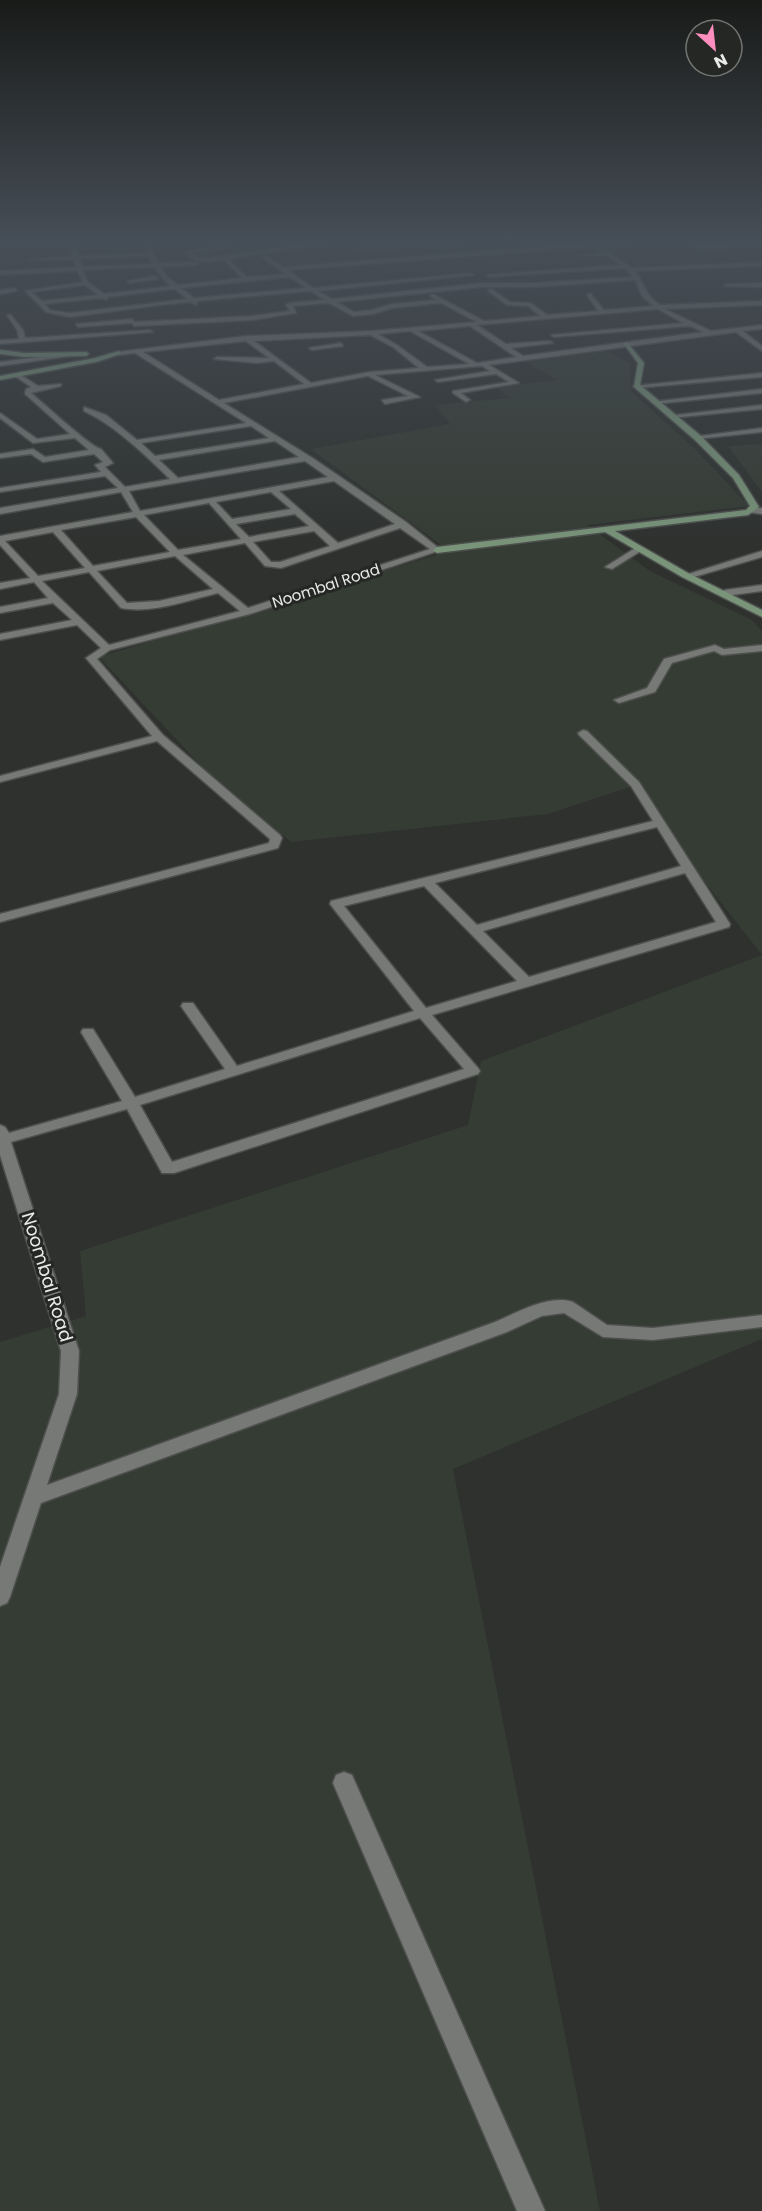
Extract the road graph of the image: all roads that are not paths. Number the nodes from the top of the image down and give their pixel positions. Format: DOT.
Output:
graph roads {
  1 [pos="125,342"];
  2 [pos="219,342"];
  3 [pos="253,342"];
  4 [pos="337,342"];
  5 [pos="390,342"];
  6 [pos="436,342"];
  7 [pos="499,342"];
  8 [pos="671,342"];
  9 [pos="550,343"];
  10 [pos="627,344"];
  11 [pos="70,346"];
  12 [pos="505,346"];
  13 [pos="312,348"];
  14 [pos="25,349"];
  15 [pos="136,351"];
  16 [pos="0,352"];
  17 [pos="119,353"];
  18 [pos="68,355"];
  19 [pos="217,358"];
  20 [pos="522,358"];
  21 [pos="276,359"];
  22 [pos="0,364"];
  23 [pos="479,364"];
  24 [pos="426,370"];
  25 [pos="499,372"];
  26 [pos="369,374"];
  27 [pos="16,375"];
  28 [pos="762,375"];
  29 [pos="0,378"];
  30 [pos="729,378"];
  31 [pos="438,380"];
  32 [pos="309,384"];
  33 [pos="59,385"];
  34 [pos="636,386"];
  35 [pos="485,387"];
  36 [pos="37,388"];
  37 [pos="762,391"];
  38 [pos="753,392"];
  39 [pos="498,395"];
  40 [pos="466,400"];
  41 [pos="218,402"];
  42 [pos="385,402"];
  43 [pos="655,402"];
  44 [pos="762,407"];
  45 [pos="87,409"];
  46 [pos="671,416"];
  47 [pos="2,418"];
  48 [pos="253,424"];
  49 [pos="760,431"];
  50 [pos="79,435"];
  51 [pos="696,437"];
  52 [pos="276,439"];
  53 [pos="135,442"];
  54 [pos="98,451"];
  55 [pos="0,456"];
  56 [pos="306,458"];
  57 [pos="154,459"];
  58 [pos="107,473"];
  59 [pos="335,478"];
  60 [pos="177,481"];
  61 [pos="0,490"];
  62 [pos="124,490"];
  63 [pos="274,490"];
  64 [pos="211,501"];
  65 [pos="751,510"];
  66 [pos="0,511"];
  67 [pos="296,511"];
  68 [pos="762,511"];
  69 [pos="138,514"];
  70 [pos="230,522"];
  71 [pos="403,524"];
  72 [pos="314,528"];
  73 [pos="604,528"];
  74 [pos="55,529"];
  75 [pos="0,539"];
  76 [pos="248,540"];
  77 [pos="336,546"];
  78 [pos="640,549"];
  79 [pos="437,550"];
  80 [pos="176,553"];
  81 [pos="762,554"];
  82 [pos="17,557"];
  83 [pos="0,559"];
  84 [pos="609,567"];
  85 [pos="91,570"];
  86 [pos="687,576"];
  87 [pos="37,580"];
  88 [pos="0,586"];
  89 [pos="762,588"];
  90 [pos="219,590"];
  91 [pos="725,593"];
  92 [pos="55,600"];
  93 [pos="0,610"];
  94 [pos="247,612"];
  95 [pos="762,614"];
  96 [pos="78,622"];
  97 [pos="0,637"];
  98 [pos="107,648"];
  99 [pos="762,648"];
  100 [pos="619,700"];
  101 [pos="583,733"];
  102 [pos="159,736"];
  103 [pos="0,779"];
  104 [pos="660,823"];
  105 [pos="689,868"];
  106 [pos="426,881"];
  107 [pos="0,918"];
  108 [pos="474,930"];
  109 [pos="526,982"];
  110 [pos="188,1006"];
  111 [pos="423,1013"];
  112 [pos="88,1032"];
  113 [pos="233,1071"];
  114 [pos="131,1103"];
  115 [pos="2,1135"];
  116 [pos="762,1321"];
  117 [pos="33,1498"];
  118 [pos="0,1597"];
  119 [pos="344,1783"];
  120 [pos="531,2211"];
  1 -- 17 [label="street"];
  2 -- 15 [label="street"];
  3 -- 21 [label="street"];
  4 -- 13 [label="street"];
  5 -- 24 [label="street"];
  6 -- 23 [label="street"];
  7 -- 12 [label="street"];
  8 -- 10 [label="street"];
  9 -- 12 [label="street"];
  10 -- 20 [label="street"];
  10 -- 34 [label="street"];
  11 -- 14 [label="street"];
  12 -- 20 [label="street"];
  15 -- 17 [label="street"];
  15 -- 41 [label="street"];
  16 -- 18 [label="street"];
  17 -- 18 [label="street"];
  17 -- 27 [label="street"];
  18 -- 22 [label="street"];
  19 -- 21 [label="street"];
  20 -- 23 [label="street"];
  21 -- 32 [label="street"];
  23 -- 24 [label="street"];
  23 -- 25 [label="street"];
  24 -- 26 [label="street"];
  25 -- 31 [label="street"];
  25 -- 35 [label="street"];
  26 -- 32 [label="street"];
  26 -- 42 [label="street"];
  27 -- 29 [label="street"];
  27 -- 36 [label="street"];
  28 -- 30 [label="street"];
  30 -- 34 [label="street"];
  30 -- 38 [label="street"];
  32 -- 41 [label="street"];
  33 -- 36 [label="street"];
  34 -- 43 [label="street"];
  35 -- 39 [label="street"];
  35 -- 40 [label="street"];
  36 -- 50 [label="street"];
  37 -- 38 [label="street"];
  38 -- 43 [label="street"];
  41 -- 48 [label="street"];
  43 -- 46 [label="street"];
  44 -- 46 [label="street"];
  45 -- 53 [label="street"];
  46 -- 51 [label="street"];
  47 -- 50 [label="street"];
  48 -- 52 [label="street"];
  48 -- 53 [label="street"];
  49 -- 51 [label="street"];
  50 -- 54 [label="street"];
  51 -- 65 [label="street"];
  52 -- 56 [label="street"];
  52 -- 57 [label="street"];
  53 -- 57 [label="street"];
  54 -- 55 [label="street"];
  54 -- 58 [label="street"];
  56 -- 59 [label="street"];
  56 -- 60 [label="street"];
  57 -- 60 [label="street"];
  58 -- 61 [label="street"];
  58 -- 62 [label="street"];
  59 -- 63 [label="street"];
  59 -- 71 [label="street"];
  60 -- 62 [label="street"];
  62 -- 66 [label="street"];
  62 -- 69 [label="street"];
  63 -- 64 [label="street"];
  63 -- 67 [label="street"];
  64 -- 69 [label="street"];
  64 -- 70 [label="street"];
  65 -- 68 [label="street"];
  65 -- 73 [label="street"];
  67 -- 70 [label="street"];
  67 -- 72 [label="street"];
  69 -- 74 [label="street"];
  69 -- 80 [label="street"];
  70 -- 76 [label="street"];
  71 -- 77 [label="street"];
  71 -- 79 [label="street"];
  72 -- 76 [label="street"];
  72 -- 77 [label="street"];
  73 -- 78 [label="street"];
  73 -- 79 [label="street"];
  74 -- 75 [label="street"];
  74 -- 85 [label="street"];
  75 -- 82 [label="street"];
  76 -- 77 [label="street"];
  76 -- 80 [label="street"];
  78 -- 84 [label="street"];
  78 -- 86 [label="street"];
  79 -- 94 [label="street, Noombal Road"];
  80 -- 85 [label="street"];
  80 -- 90 [label="street"];
  81 -- 86 [label="street"];
  82 -- 83 [label="street"];
  82 -- 87 [label="street"];
  85 -- 87 [label="street"];
  85 -- 90 [label="street"];
  86 -- 91 [label="street"];
  87 -- 88 [label="street"];
  87 -- 92 [label="street"];
  89 -- 91 [label="street"];
  90 -- 94 [label="street"];
  91 -- 95 [label="street"];
  92 -- 93 [label="street"];
  92 -- 96 [label="street"];
  94 -- 98 [label="street, Noombal Road"];
  96 -- 97 [label="street"];
  96 -- 98 [label="street"];
  98 -- 102 [label="street"];
  99 -- 100 [label="street"];
  101 -- 104 [label="street"];
  102 -- 103 [label="street"];
  102 -- 107 [label="street"];
  104 -- 105 [label="street"];
  104 -- 106 [label="street"];
  105 -- 108 [label="street"];
  105 -- 109 [label="street"];
  106 -- 108 [label="street"];
  106 -- 111 [label="street"];
  108 -- 109 [label="street"];
  109 -- 111 [label="street"];
  110 -- 113 [label="street"];
  111 -- 113 [label="street"];
  111 -- 114 [label="street"];
  112 -- 114 [label="street"];
  113 -- 114 [label="street"];
  114 -- 115 [label="street"];
  115 -- 117 [label="street, Noombal Road"];
  116 -- 117 [label="street"];
  117 -- 118 [label="street, Noombal Road"];
  119 -- 120 [label="street"];
}
